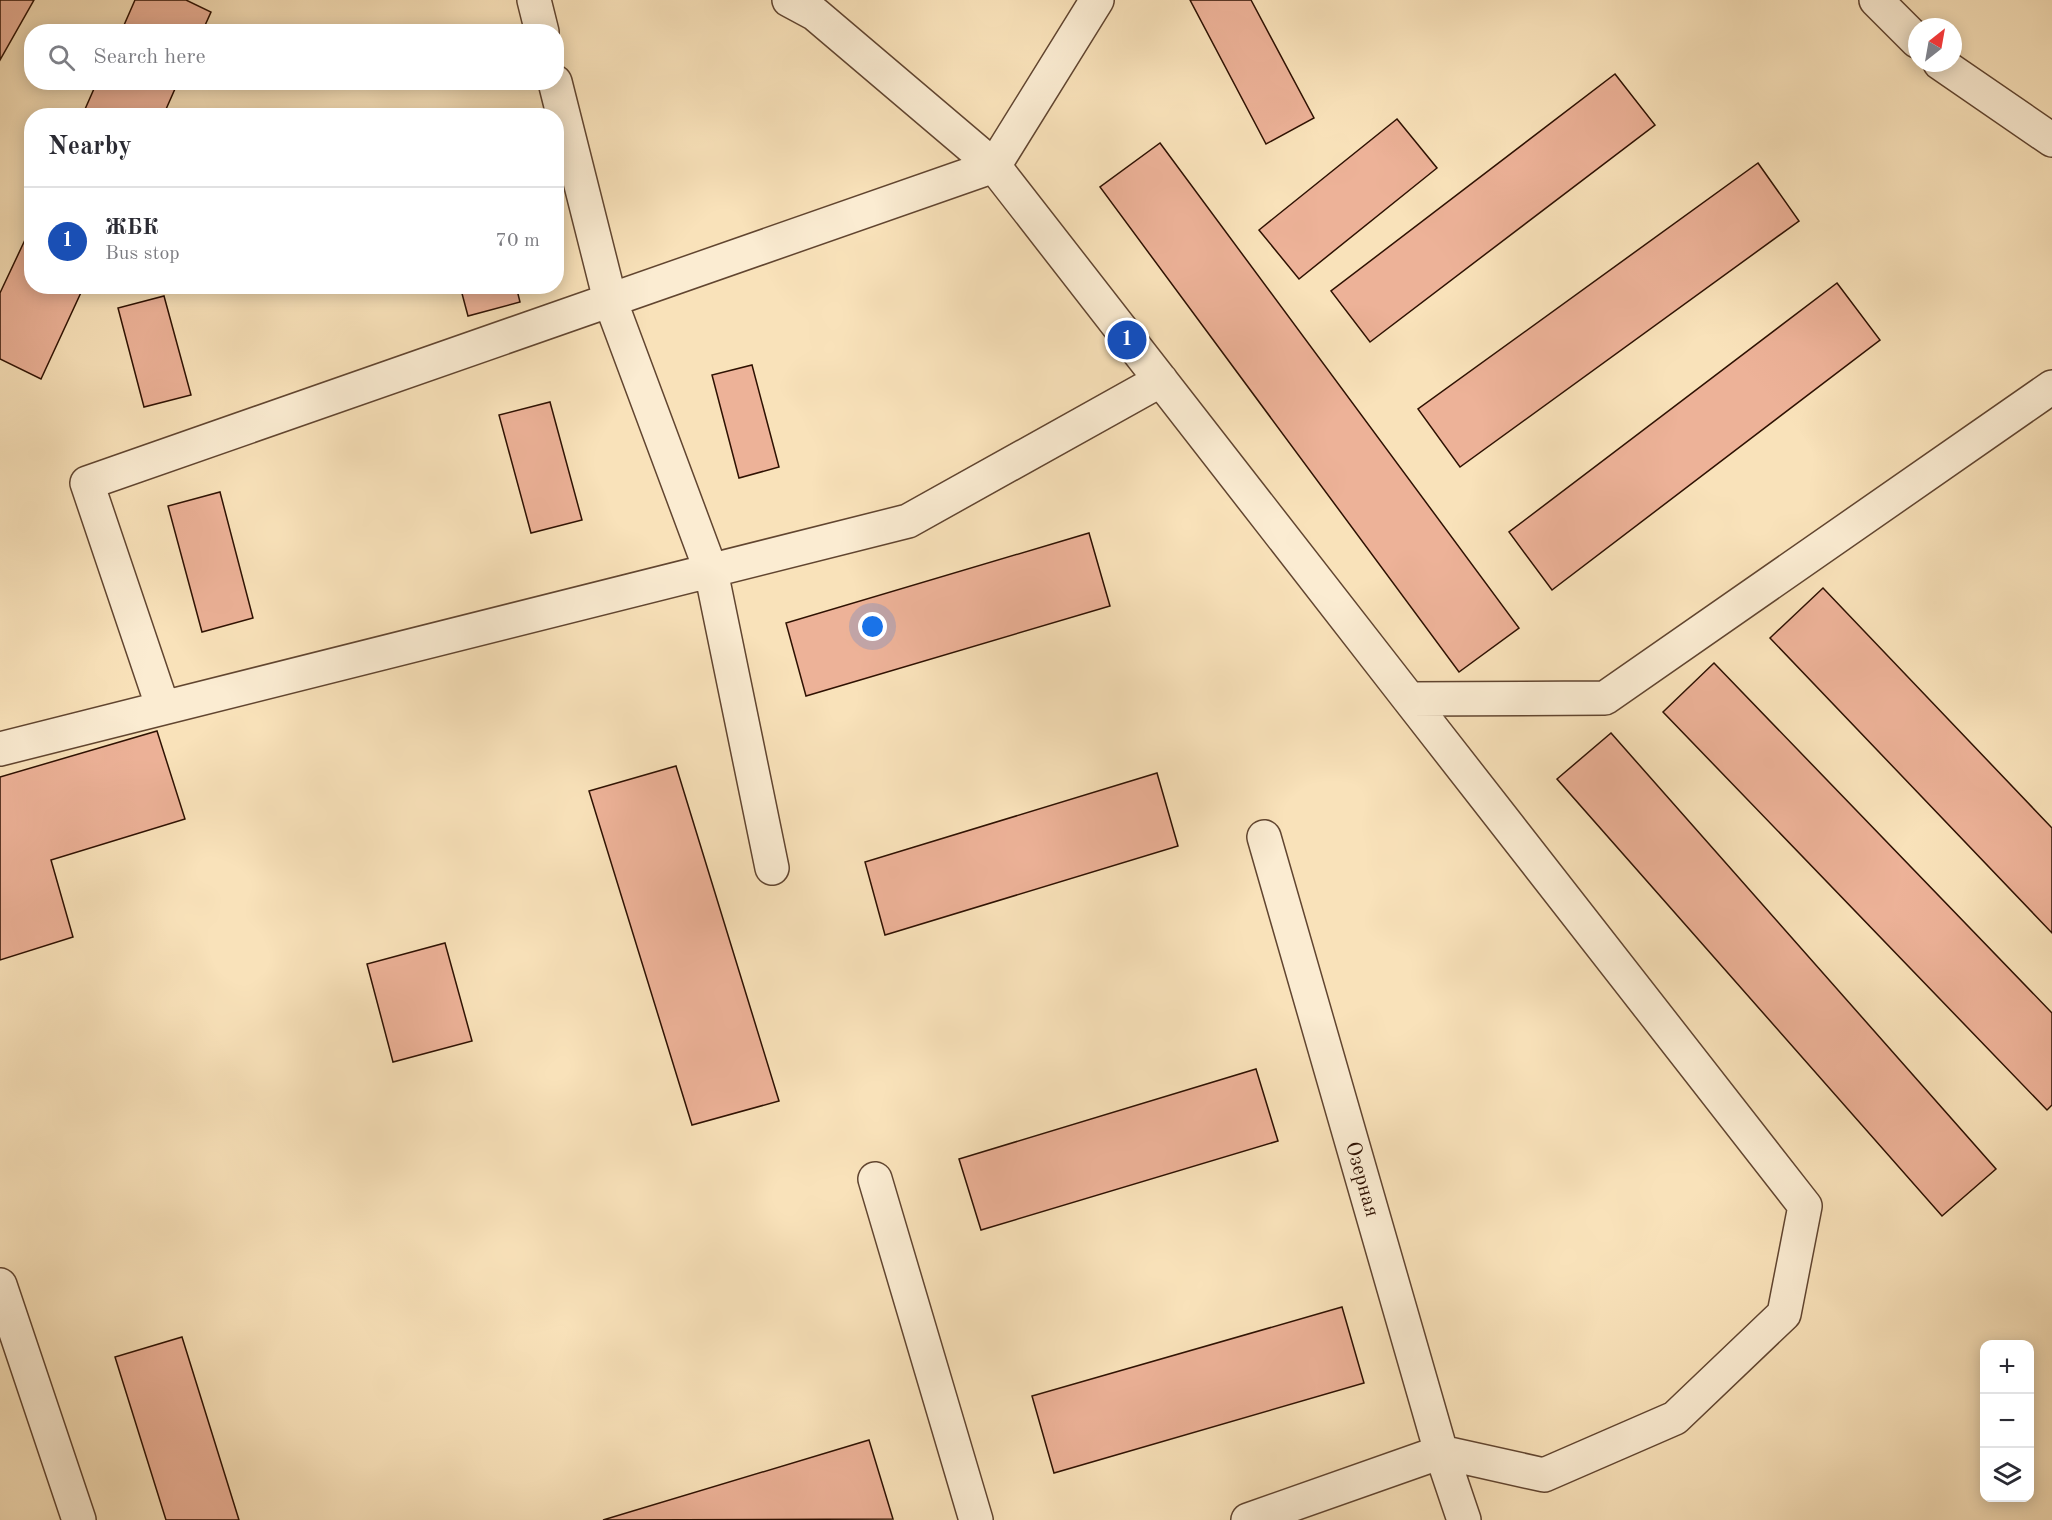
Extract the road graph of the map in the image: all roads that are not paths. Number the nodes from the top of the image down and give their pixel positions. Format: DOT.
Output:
graph roads {
  1 [pos="534,0"];
  2 [pos="1097,0"];
  3 [pos="1876,0"];
  4 [pos="806,5"];
  5 [pos="540,24"];
  6 [pos="1908,32"];
  7 [pos="1953,72"];
  8 [pos="556,90"];
  9 [pos="558,108"];
  10 [pos="564,135"];
  11 [pos="2052,140"];
  12 [pos="994,166"];
  13 [pos="610,300"];
  14 [pos="1161,380"];
  15 [pos="2052,387"];
  16 [pos="711,571"];
  17 [pos="1409,699"];
  18 [pos="163,708"];
  19 [pos="0,749"];
  20 [pos="1264,837"];
  21 [pos="772,868"];
  22 [pos="875,1179"];
  23 [pos="0,1286"];
  24 [pos="1442,1452"];
  25 [pos="79,1520"];
  26 [pos="976,1520"];
  27 [pos="1248,1520"];
  28 [pos="1464,1520"];
  1 -- 5 [label="street"];
  2 -- 12 [label="street"];
  3 -- 6 [label="street"];
  4 -- 12 [label="street"];
  7 -- 11 [label="street"];
  8 -- 9 [label="street"];
  10 -- 13 [label="street"];
  12 -- 13 [label="street"];
  12 -- 14 [label="street"];
  13 -- 16 [label="street"];
  13 -- 18 [label="street"];
  14 -- 16 [label="street"];
  14 -- 17 [label="street"];
  15 -- 17 [label="street"];
  16 -- 18 [label="street"];
  16 -- 21 [label="street"];
  17 -- 24 [label="street"];
  18 -- 19 [label="street"];
  20 -- 24 [label="street, Озерная"];
  22 -- 26 [label="street"];
  23 -- 25 [label="street"];
  24 -- 27 [label="street"];
  24 -- 28 [label="street, Озерная"];
}
